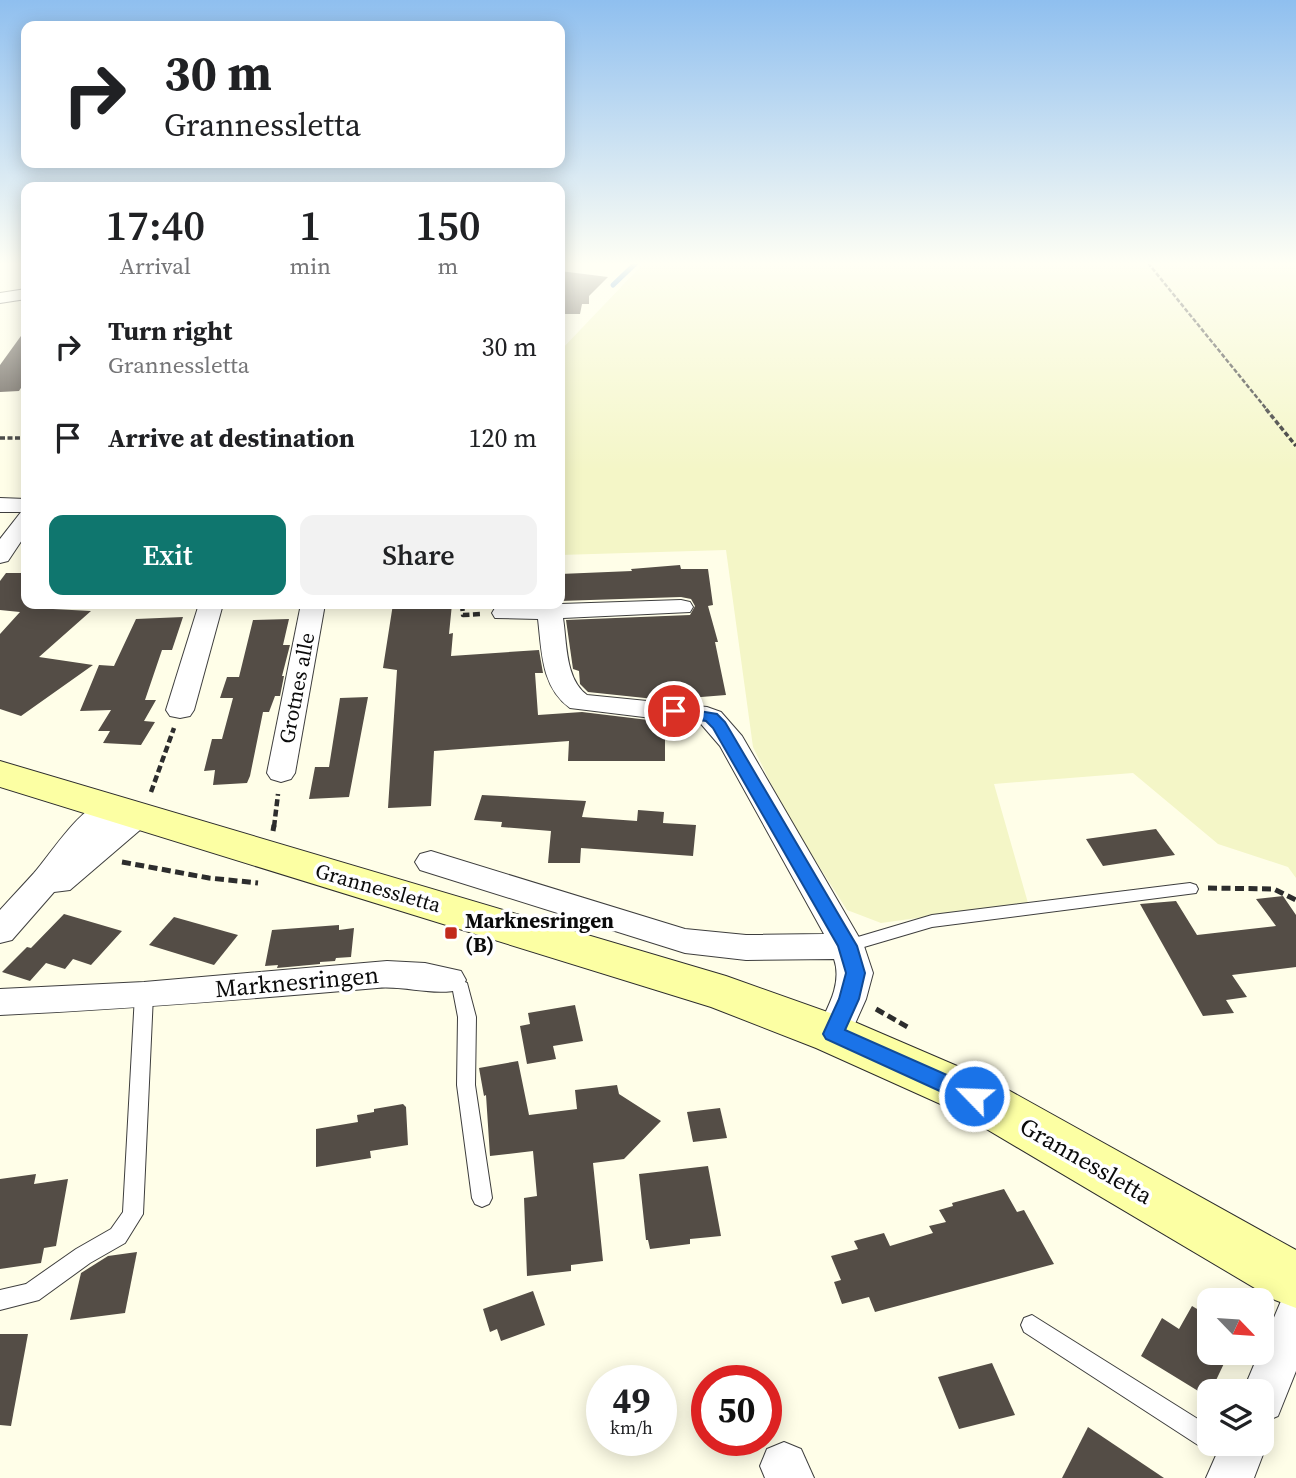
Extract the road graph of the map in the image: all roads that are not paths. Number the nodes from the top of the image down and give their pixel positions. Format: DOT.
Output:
graph roads {
  1 [pos="0,505"];
  2 [pos="21,505"];
  3 [pos="21,524"];
  4 [pos="0,556"];
  5 [pos="681,607"];
  6 [pos="210,609"];
  7 [pos="312,609"];
  8 [pos="550,611"];
  9 [pos="504,612"];
  10 [pos="180,710"];
  11 [pos="281,773"];
  12 [pos="0,774"];
  13 [pos="130,809"];
  14 [pos="431,862"];
  15 [pos="1190,889"];
  16 [pos="3,923"];
  17 [pos="847,946"];
  18 [pos="449,980"];
  19 [pos="144,995"];
  20 [pos="0,1002"];
  21 [pos="833,1034"];
  22 [pos="482,1198"];
  23 [pos="1296,1281"];
  24 [pos="0,1300"];
  25 [pos="1032,1325"];
  26 [pos="1292,1339"];
  27 [pos="1272,1379"];
  28 [pos="1197,1432"];
  1 -- 2 [label="street"];
  3 -- 4 [label="street"];
  5 -- 8 [label="street"];
  6 -- 10 [label="street"];
  7 -- 11 [label="street, Grotnes alle"];
  8 -- 9 [label="street"];
  8 -- 17 [label="street"];
  12 -- 13 [label="main road, Grannessletta"];
  13 -- 16 [label="street"];
  13 -- 16 [label="street"];
  13 -- 21 [label="main road, Grannessletta"];
  14 -- 17 [label="street, Grannessletta"];
  15 -- 17 [label="lane"];
  17 -- 21 [label="street"];
  18 -- 19 [label="street, Marknesringen"];
  18 -- 22 [label="lane"];
  19 -- 20 [label="street, Marknesringen"];
  19 -- 24 [label="lane"];
  21 -- 23 [label="main road, Grannessletta"];
  25 -- 28 [label="lane"];
  26 -- 27 [label="street"];
}
